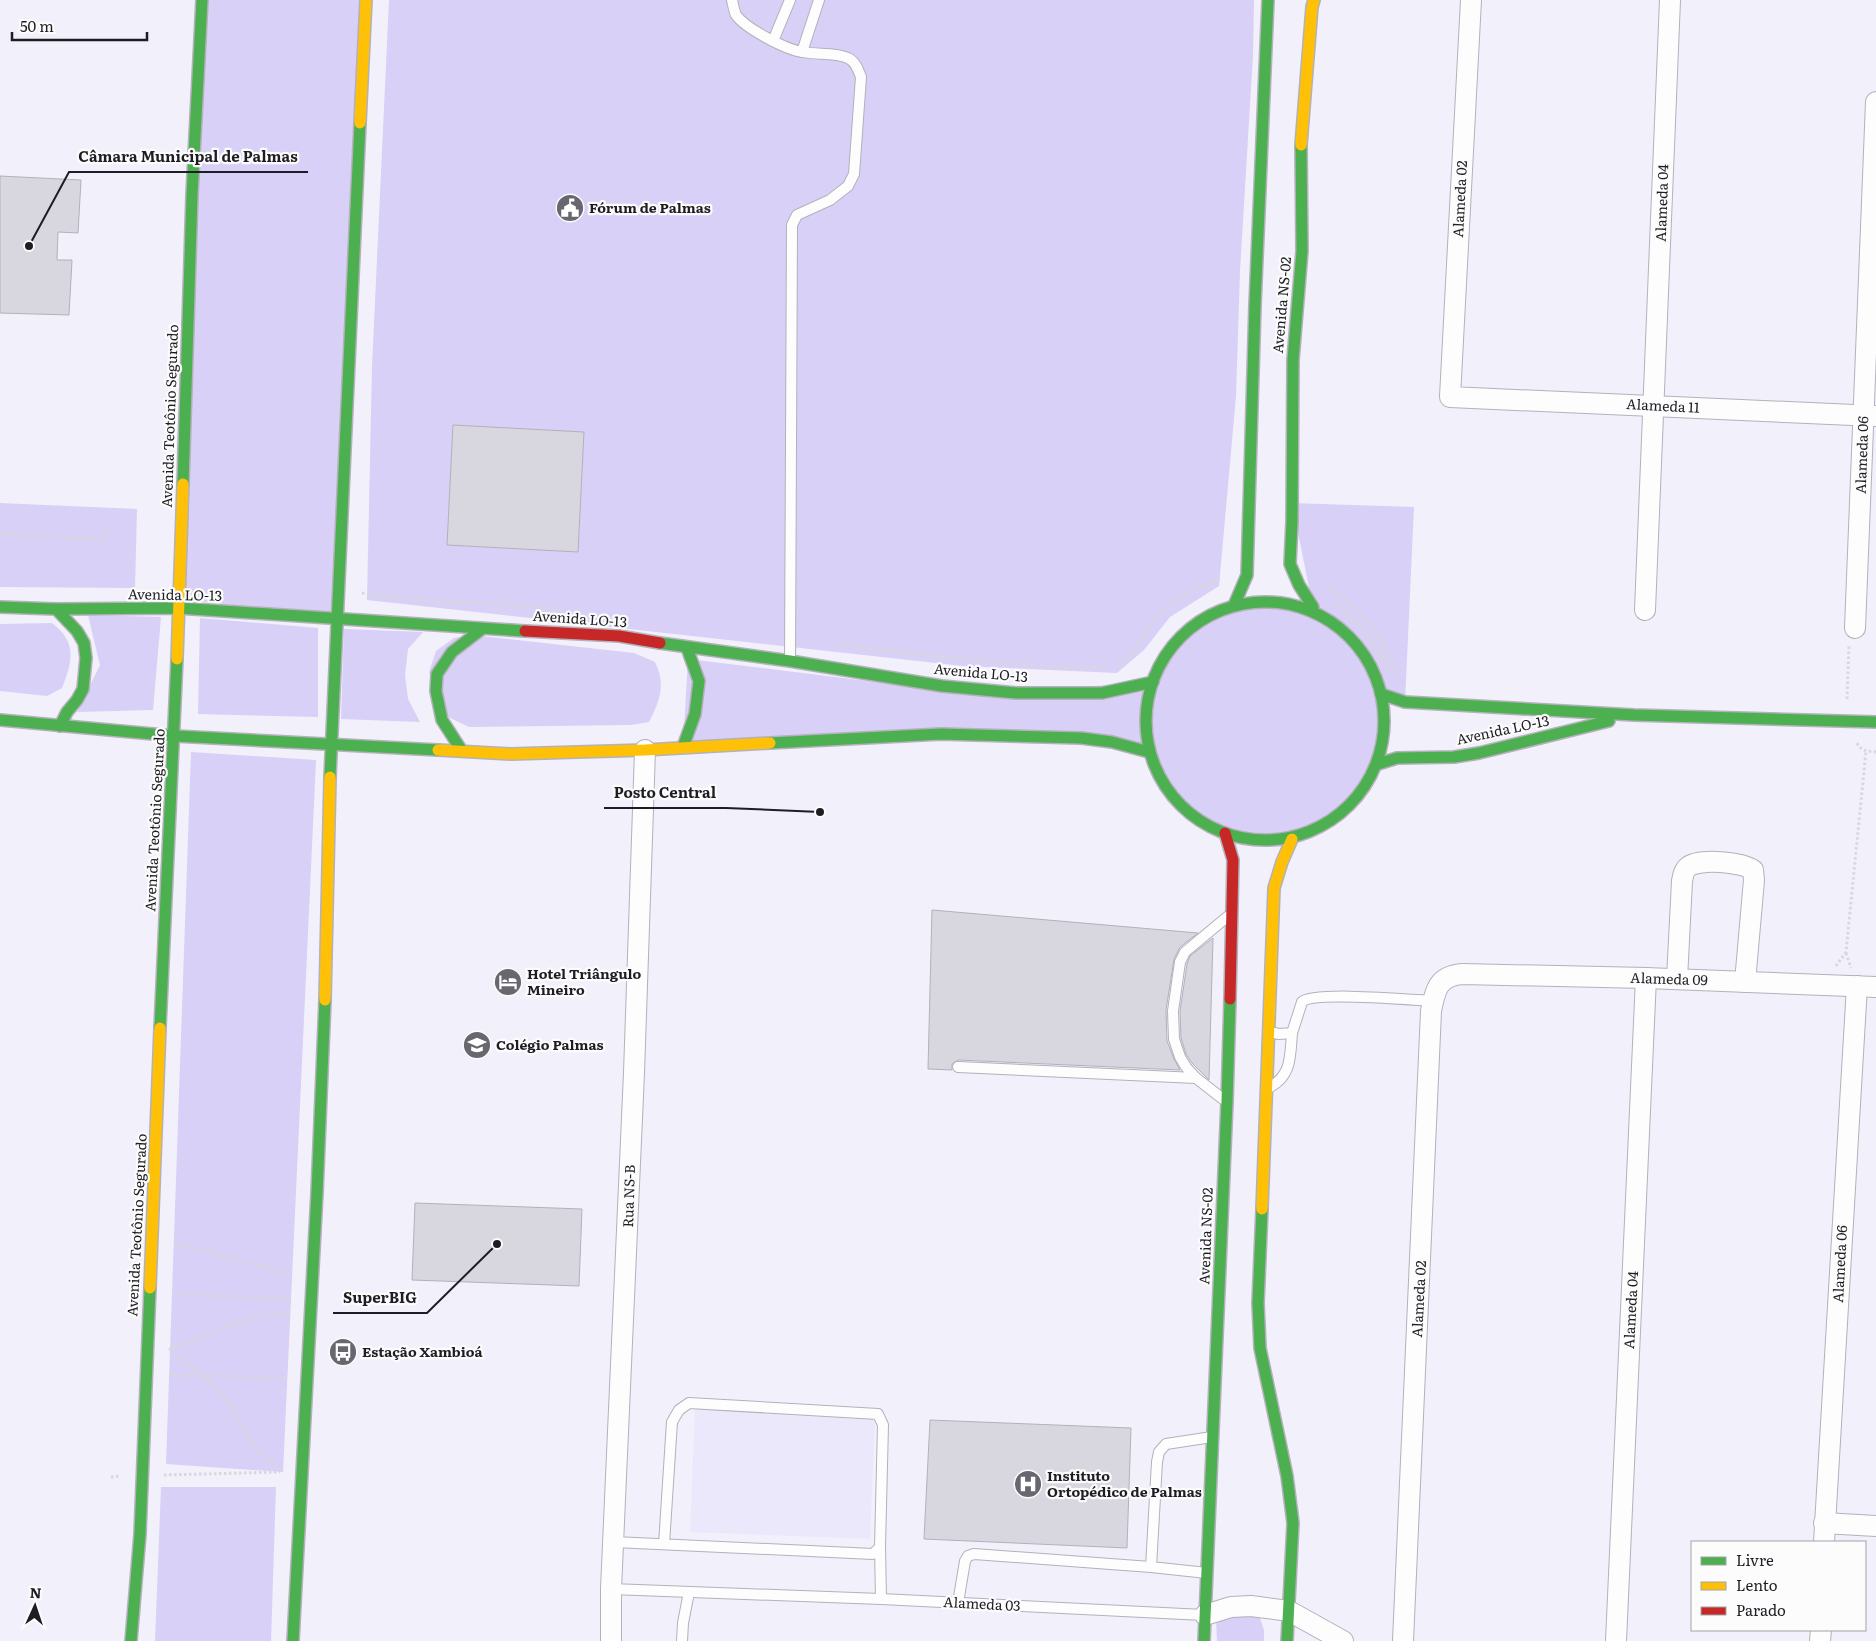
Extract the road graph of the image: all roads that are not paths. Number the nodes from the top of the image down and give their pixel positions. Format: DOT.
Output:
graph roads {
  1 [pos="202,0"];
  2 [pos="366,0"];
  3 [pos="732,0"];
  4 [pos="790,0"];
  5 [pos="819,0"];
  6 [pos="1268,0"];
  7 [pos="1314,0"];
  8 [pos="1471,0"];
  9 [pos="1670,0"];
  10 [pos="773,42"];
  11 [pos="802,52"];
  12 [pos="1876,102"];
  13 [pos="1450,397"];
  14 [pos="1653,406"];
  15 [pos="1870,416"];
  16 [pos="1235,603"];
  17 [pos="0,607"];
  18 [pos="1313,607"];
  19 [pos="178,608"];
  20 [pos="56,609"];
  21 [pos="1645,610"];
  22 [pos="338,618"];
  23 [pos="1855,628"];
  24 [pos="482,629"];
  25 [pos="687,648"];
  26 [pos="790,661"];
  27 [pos="1153,682"];
  28 [pos="1381,694"];
  29 [pos="1634,714"];
  30 [pos="0,720"];
  31 [pos="1876,722"];
  32 [pos="60,726"];
  33 [pos="175,736"];
  34 [pos="330,746"];
  35 [pos="684,747"];
  36 [pos="645,750"];
  37 [pos="462,752"];
  38 [pos="1149,752"];
  39 [pos="1378,764"];
  40 [pos="1225,832"];
  41 [pos="1292,839"];
  42 [pos="1232,914"];
  43 [pos="1462,974"];
  44 [pos="1646,978"];
  45 [pos="1677,979"];
  46 [pos="1745,982"];
  47 [pos="1866,987"];
  48 [pos="1433,1000"];
  49 [pos="1268,1032"];
  50 [pos="1292,1033"];
  51 [pos="958,1066"];
  52 [pos="1196,1078"];
  53 [pos="1267,1089"];
  54 [pos="1227,1102"];
  55 [pos="1213,1437"];
  56 [pos="1876,1526"];
  57 [pos="1824,1533"];
  58 [pos="614,1542"];
  59 [pos="664,1544"];
  60 [pos="880,1547"];
  61 [pos="1151,1567"];
  62 [pos="1207,1573"];
  63 [pos="611,1589"];
  64 [pos="689,1592"];
  65 [pos="881,1599"];
  66 [pos="958,1603"];
  67 [pos="1289,1611"];
  68 [pos="1205,1615"];
  69 [pos="131,1641"];
  70 [pos="293,1641"];
  71 [pos="611,1641"];
  72 [pos="682,1641"];
  73 [pos="1204,1641"];
  74 [pos="1287,1641"];
  75 [pos="1343,1641"];
  76 [pos="1403,1641"];
  77 [pos="1616,1641"];
  1 -- 19 [label="street, Avenida Teotônio Segurado"];
  2 -- 22 [label="street"];
  3 -- 10 [label="lane"];
  4 -- 10 [label="lane"];
  5 -- 11 [label="lane"];
  6 -- 16 [label="street, Avenida NS-02"];
  7 -- 18 [label="street, Avenida NS-02"];
  8 -- 13 [label="street, Alameda 02"];
  9 -- 14 [label="street, Alameda 04"];
  10 -- 11 [label="lane"];
  11 -- 26 [label="lane"];
  12 -- 15 [label="street, Alameda 06"];
  13 -- 14 [label="street, Alameda 11"];
  14 -- 15 [label="street, Alameda 11"];
  14 -- 21 [label="street, Alameda 04"];
  15 -- 23 [label="street, Alameda 06"];
  16 -- 18 [label="street"];
  16 -- 27 [label="street"];
  17 -- 20 [label="street, Avenida LO-13"];
  18 -- 28 [label="street"];
  19 -- 20 [label="street, Avenida LO-13"];
  19 -- 22 [label="street, Avenida LO-13"];
  19 -- 33 [label="street, Avenida Teotônio Segurado"];
  20 -- 32 [label="street"];
  22 -- 24 [label="street, Avenida LO-13"];
  22 -- 34 [label="street"];
  24 -- 25 [label="street, Avenida LO-13"];
  24 -- 37 [label="street"];
  25 -- 26 [label="street, Avenida LO-13"];
  25 -- 35 [label="street"];
  26 -- 27 [label="street, Avenida LO-13"];
  27 -- 38 [label="street"];
  28 -- 29 [label="street, Avenida LO-13"];
  28 -- 39 [label="street"];
  29 -- 31 [label="street, Avenida LO-13"];
  29 -- 39 [label="street, Avenida LO-13"];
  30 -- 32 [label="street"];
  32 -- 33 [label="street"];
  33 -- 34 [label="street"];
  33 -- 69 [label="street, Avenida Teotônio Segurado"];
  34 -- 37 [label="street"];
  34 -- 70 [label="street"];
  35 -- 36 [label="street"];
  35 -- 38 [label="street"];
  36 -- 37 [label="street"];
  36 -- 58 [label="street, Rua NS-B"];
  38 -- 40 [label="street"];
  39 -- 41 [label="street"];
  40 -- 41 [label="street"];
  40 -- 42 [label="street, Avenida NS-02"];
  41 -- 49 [label="street"];
  42 -- 52 [label="lane"];
  42 -- 54 [label="street, Avenida NS-02"];
  43 -- 44 [label="street, Alameda 09"];
  43 -- 48 [label="street, Alameda 02"];
  44 -- 45 [label="street, Alameda 09"];
  44 -- 77 [label="street, Alameda 04"];
  45 -- 46 [label="street, Alameda 09"];
  45 -- 46 [label="street"];
  46 -- 47 [label="street, Alameda 09"];
  47 -- 57 [label="street, Alameda 06"];
  48 -- 50 [label="lane"];
  48 -- 76 [label="street, Alameda 02"];
  49 -- 50 [label="lane"];
  49 -- 53 [label="street"];
  50 -- 53 [label="lane"];
  51 -- 52 [label="lane"];
  52 -- 54 [label="lane"];
  53 -- 67 [label="street"];
  54 -- 55 [label="street, Avenida NS-02"];
  55 -- 61 [label="lane"];
  55 -- 62 [label="street, Avenida NS-02"];
  56 -- 57 [label="street"];
  58 -- 59 [label="lane"];
  58 -- 63 [label="street, Rua NS-B"];
  59 -- 60 [label="lane"];
  59 -- 60 [label="lane"];
  60 -- 65 [label="lane"];
  61 -- 62 [label="lane"];
  61 -- 66 [label="lane"];
  62 -- 68 [label="street, Avenida NS-02"];
  63 -- 64 [label="lane, Alameda 03"];
  63 -- 71 [label="street, Rua NS-B"];
  64 -- 65 [label="lane, Alameda 03"];
  64 -- 72 [label="lane"];
  65 -- 66 [label="lane, Alameda 03"];
  66 -- 68 [label="lane, Alameda 03"];
  67 -- 68 [label="street, Alameda 03"];
  67 -- 74 [label="street"];
  67 -- 75 [label="street, Alameda 03"];
  68 -- 73 [label="street, Avenida NS-02"];
}
